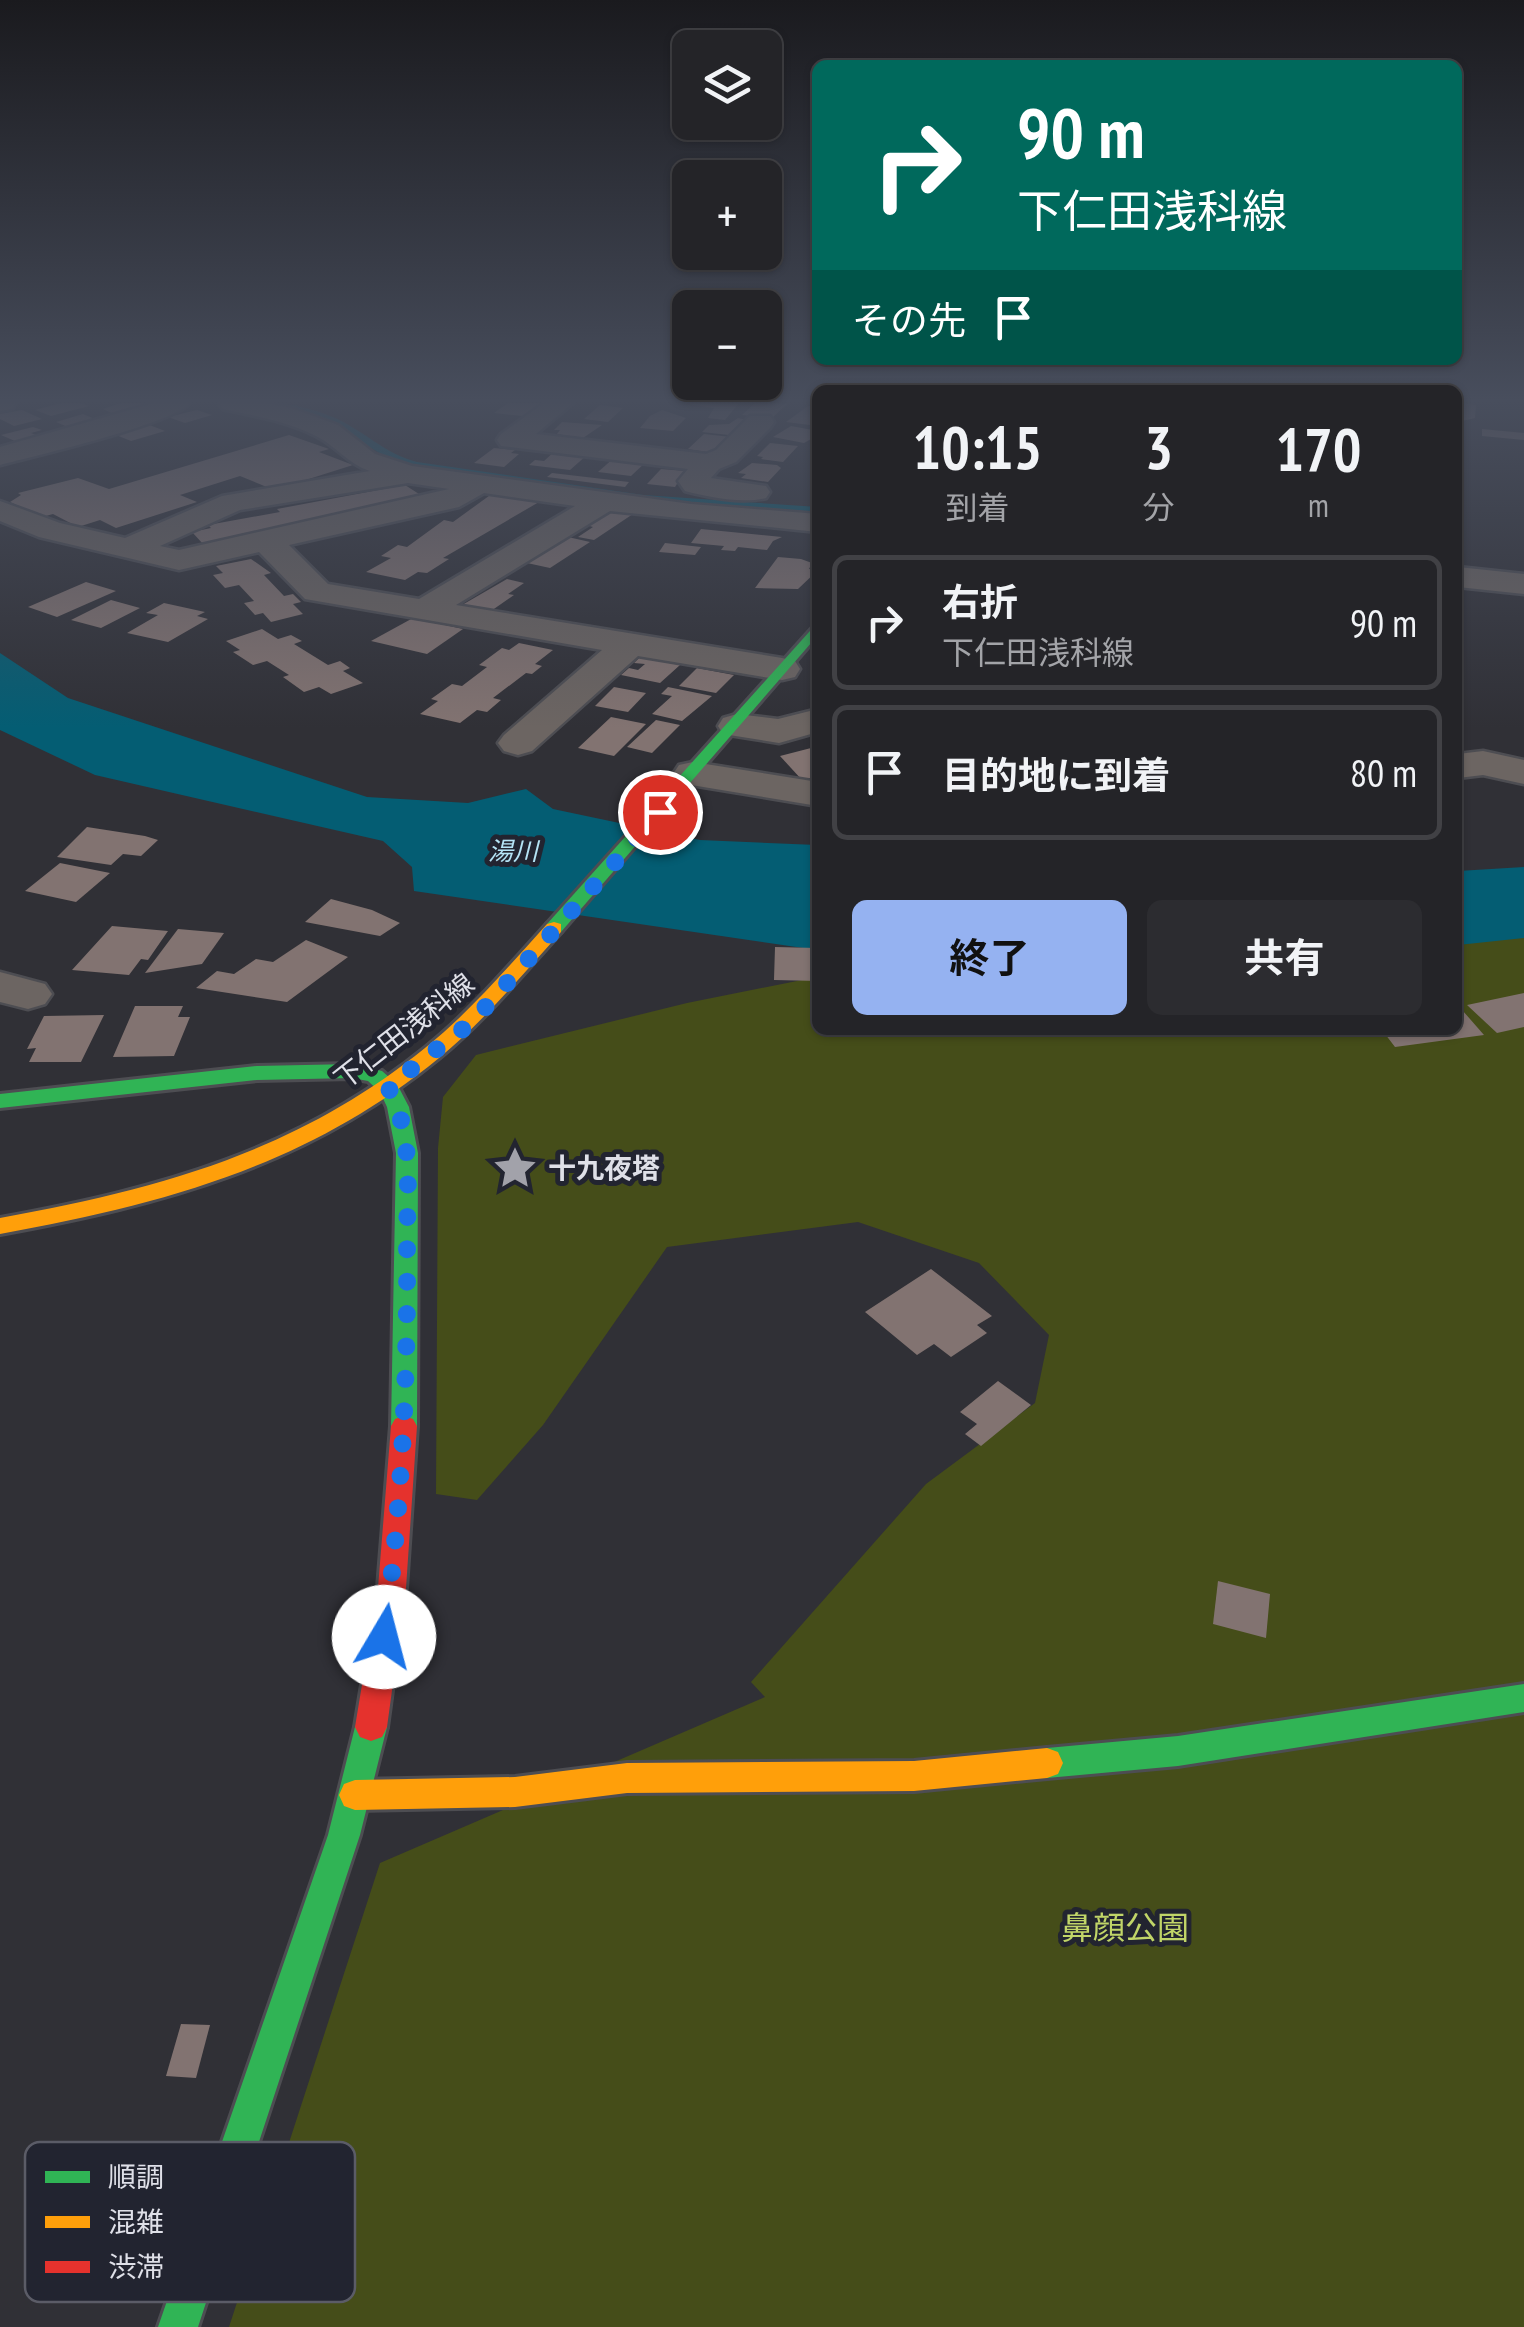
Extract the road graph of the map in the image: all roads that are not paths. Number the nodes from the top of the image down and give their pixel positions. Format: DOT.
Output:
graph roads {
  1 [pos="4,512"];
  2 [pos="212,512"];
  3 [pos="401,512"];
  4 [pos="586,512"];
  5 [pos="708,512"];
  6 [pos="812,522"];
  7 [pos="268,542"];
  8 [pos="130,548"];
  9 [pos="1462,577"];
  10 [pos="1524,584"];
  11 [pos="409,609"];
  12 [pos="331,625"];
  13 [pos="812,633"];
  14 [pos="628,646"];
  15 [pos="782,669"];
  16 [pos="812,722"];
  17 [pos="737,726"];
  18 [pos="518,743"];
  19 [pos="1462,766"];
  20 [pos="1524,772"];
  21 [pos="689,779"];
  22 [pos="812,793"];
  23 [pos="388,1087"];
  24 [pos="0,1101"];
  25 [pos="0,1226"];
  26 [pos="1524,1698"];
  27 [pos="356,1795"];
  28 [pos="240,2142"];
  29 [pos="186,2302"];
  30 [pos="178,2327"];
  1 -- 8 [label="street"];
  2 -- 8 [label="street"];
  3 -- 7 [label="street"];
  4 -- 11 [label="street"];
  5 -- 6 [label="street"];
  7 -- 8 [label="street"];
  7 -- 11 [label="street"];
  9 -- 10 [label="street"];
  11 -- 12 [label="street"];
  11 -- 14 [label="street"];
  13 -- 15 [label="street, 下仁田浅科線"];
  14 -- 15 [label="street"];
  14 -- 18 [label="street"];
  15 -- 17 [label="street, 下仁田浅科線"];
  16 -- 17 [label="street"];
  17 -- 21 [label="street, 下仁田浅科線"];
  19 -- 20 [label="street"];
  21 -- 22 [label="street"];
  21 -- 23 [label="street, 下仁田浅科線"];
  23 -- 24 [label="street"];
  23 -- 25 [label="street, 下仁田浅科線"];
  23 -- 27 [label="street"];
  26 -- 27 [label="street"];
  27 -- 28 [label="street"];
  29 -- 30 [label="street"];
}
